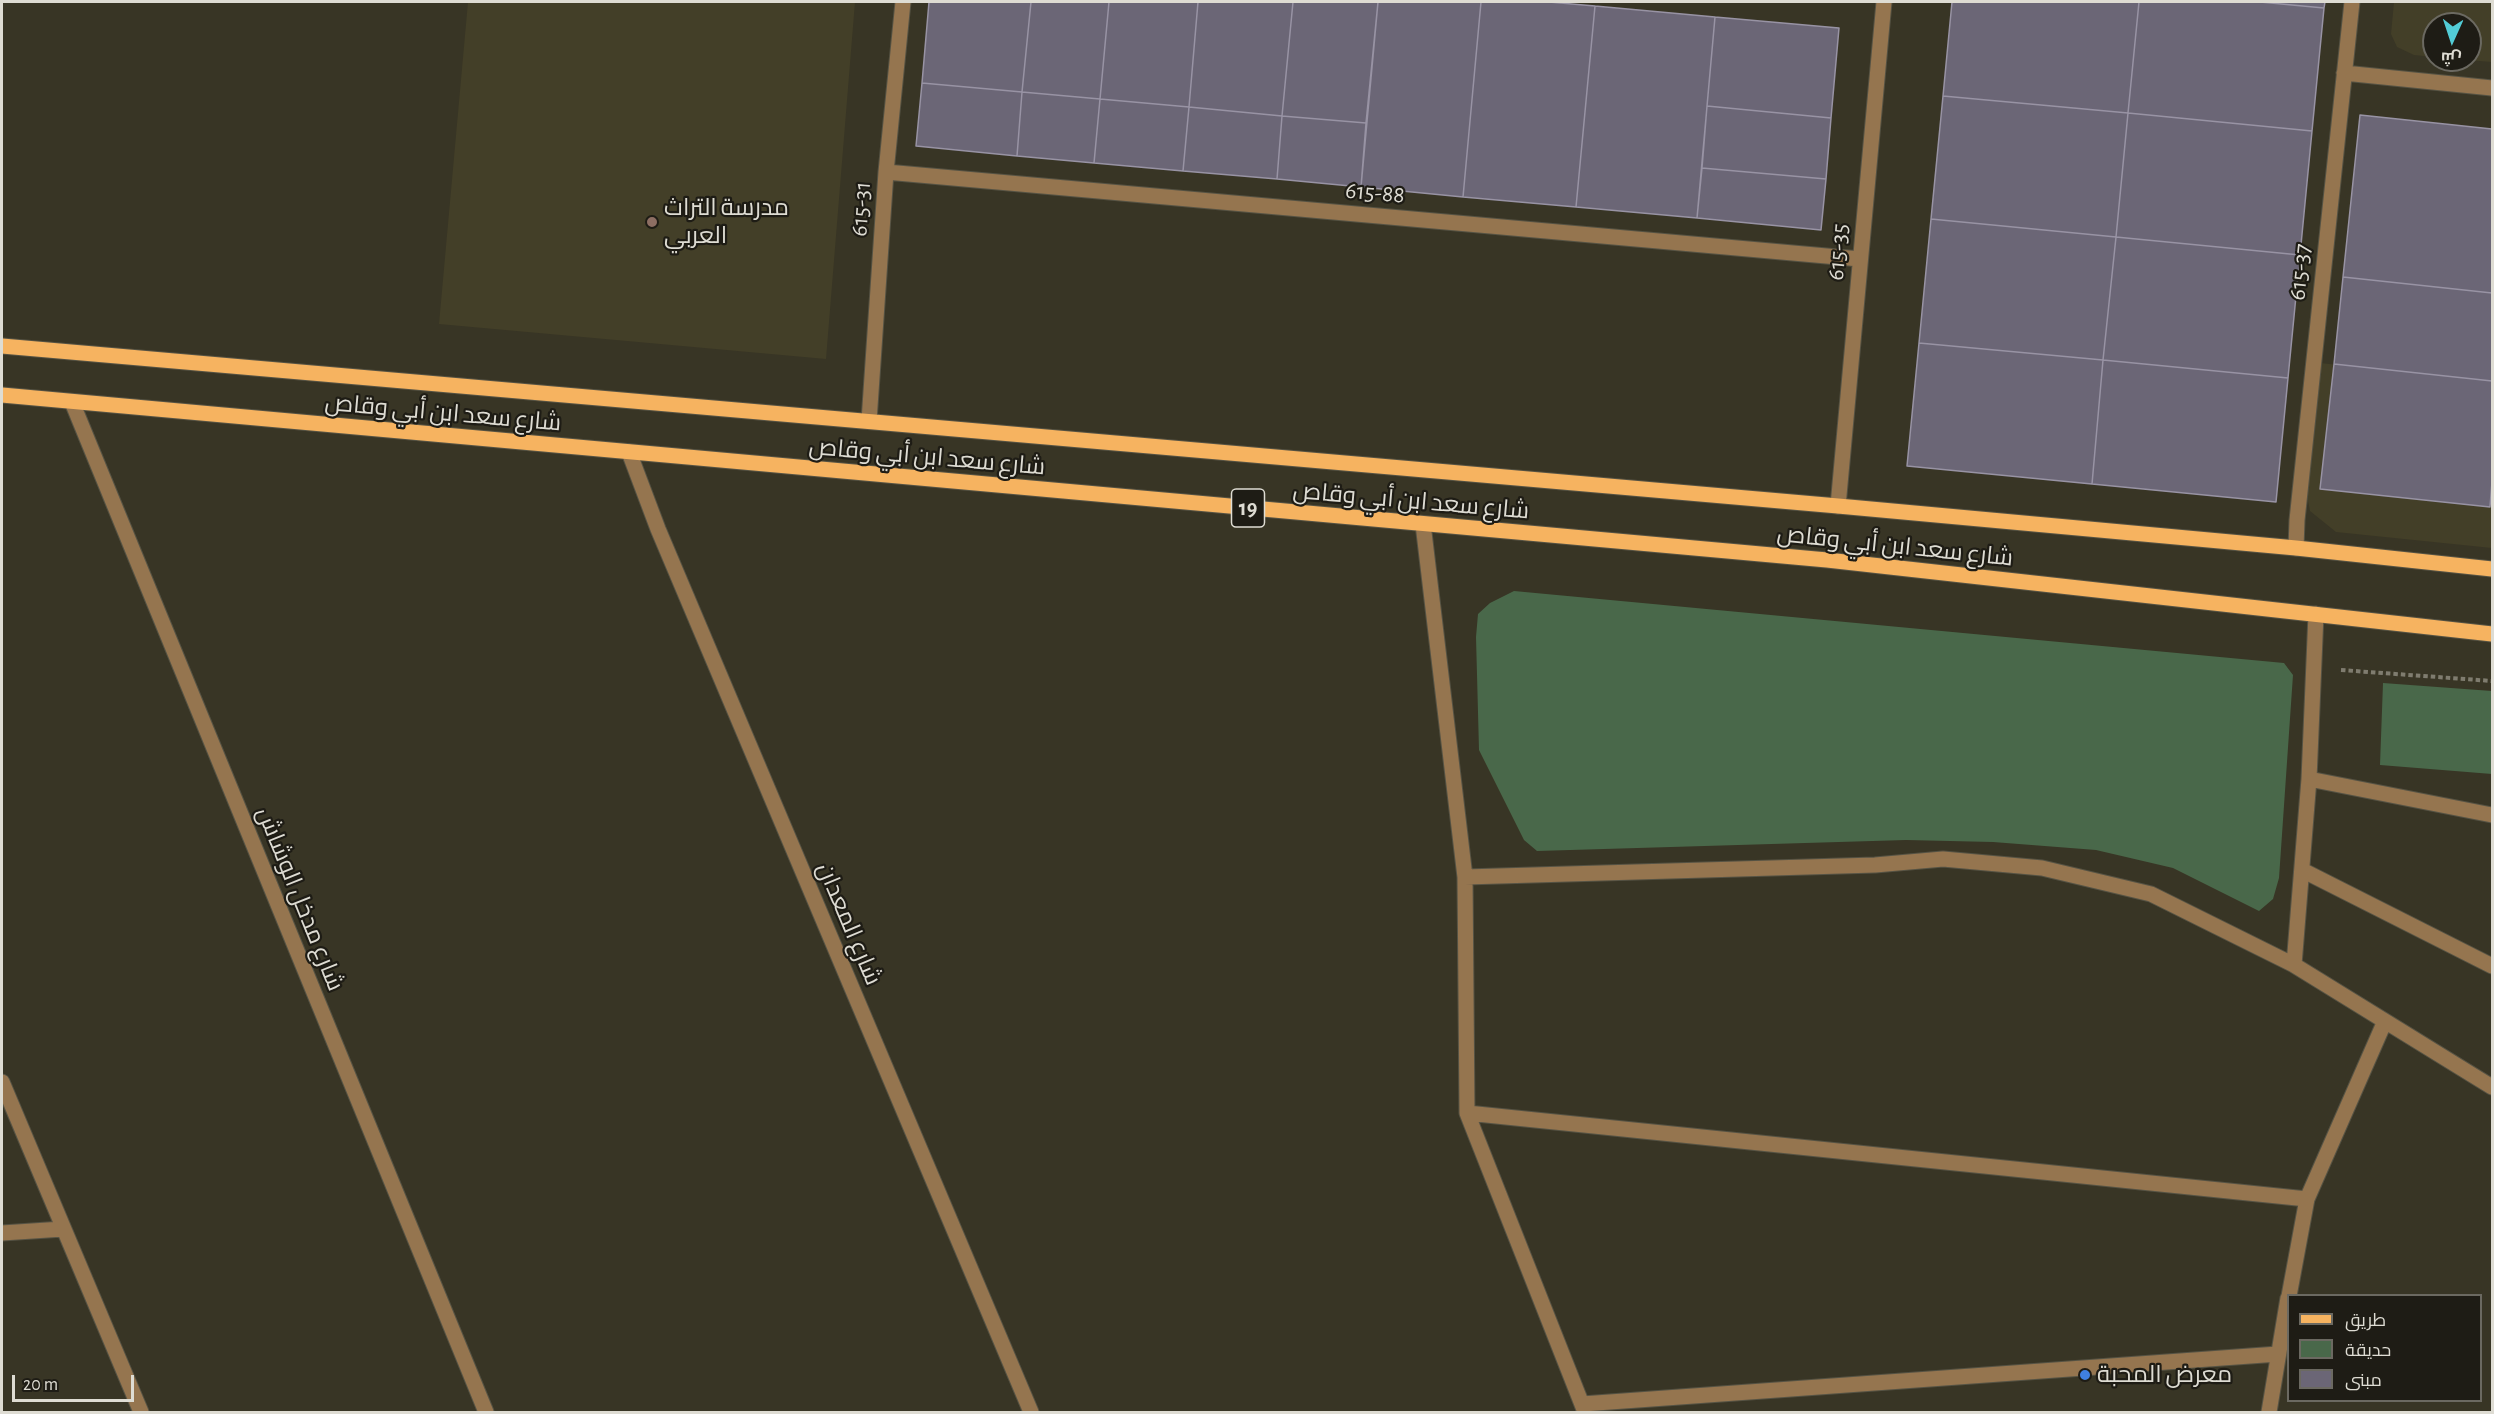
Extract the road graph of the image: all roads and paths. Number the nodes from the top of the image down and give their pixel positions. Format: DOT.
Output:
graph roads {
  1 [pos="903,2"];
  2 [pos="1884,2"];
  3 [pos="2352,2"];
  4 [pos="2344,73"];
  5 [pos="2493,88"];
  6 [pos="886,172"];
  7 [pos="1860,259"];
  8 [pos="2,346"];
  9 [pos="2,395"];
  10 [pos="72,402"];
  11 [pos="869,421"];
  12 [pos="629,452"];
  13 [pos="1838,506"];
  14 [pos="1423,524"];
  15 [pos="2296,548"];
  16 [pos="2493,569"];
  17 [pos="2316,614"];
  18 [pos="2493,633"];
  19 [pos="2314,668"];
  20 [pos="2493,681"];
  21 [pos="2309,779"];
  22 [pos="2493,815"];
  23 [pos="2301,870"];
  24 [pos="1465,877"];
  25 [pos="2294,965"];
  26 [pos="2493,966"];
  27 [pos="2385,1021"];
  28 [pos="2,1082"];
  29 [pos="2493,1087"];
  30 [pos="1467,1113"];
  31 [pos="2307,1199"];
  32 [pos="63,1229"];
  33 [pos="2,1233"];
  34 [pos="2290,1294"];
  35 [pos="2287,1307"];
  36 [pos="2278,1354"];
  37 [pos="1584,1408"];
  38 [pos="141,1413"];
  39 [pos="486,1413"];
  40 [pos="1031,1413"];
  41 [pos="2270,1413"];
  1 -- 6 [label="street, 615-31"];
  2 -- 7 [label="street, 615-35"];
  3 -- 4 [label="street, 615-37"];
  4 -- 5 [label="street"];
  4 -- 15 [label="street, 615-37"];
  6 -- 7 [label="street, 615-88"];
  6 -- 11 [label="street, 615-31"];
  7 -- 13 [label="street, 615-35"];
  8 -- 11 [label="main road, شارع سعد ابن أبي وقاص / 19"];
  9 -- 10 [label="main road, شارع سعد ابن أبي وقاص / 19"];
  10 -- 12 [label="main road, شارع سعد ابن أبي وقاص / 19"];
  10 -- 39 [label="street, شارع مدخل الوشاش"];
  11 -- 13 [label="main road, شارع سعد ابن أبي وقاص / 19"];
  12 -- 14 [label="main road, شارع سعد ابن أبي وقاص / 19"];
  12 -- 40 [label="street, شارع المعدان"];
  13 -- 15 [label="main road, شارع سعد ابن أبي وقاص / 19"];
  14 -- 17 [label="main road, شارع سعد ابن أبي وقاص / 19"];
  14 -- 24 [label="street"];
  15 -- 16 [label="main road, شارع سعد ابن أبي وقاص / 19"];
  17 -- 18 [label="main road, شارع سعد ابن أبي وقاص / 19"];
  17 -- 19 [label="street"];
  19 -- 20 [label="path"];
  19 -- 21 [label="street"];
  21 -- 22 [label="street"];
  21 -- 23 [label="street"];
  23 -- 25 [label="street"];
  23 -- 26 [label="street"];
  24 -- 25 [label="street"];
  24 -- 30 [label="street"];
  25 -- 27 [label="street"];
  27 -- 29 [label="street"];
  27 -- 31 [label="street"];
  28 -- 32 [label="street"];
  30 -- 31 [label="street"];
  30 -- 37 [label="street"];
  31 -- 34 [label="street"];
  32 -- 33 [label="street"];
  32 -- 38 [label="street"];
  35 -- 36 [label="street"];
  36 -- 37 [label="street"];
  36 -- 41 [label="street"];
}
